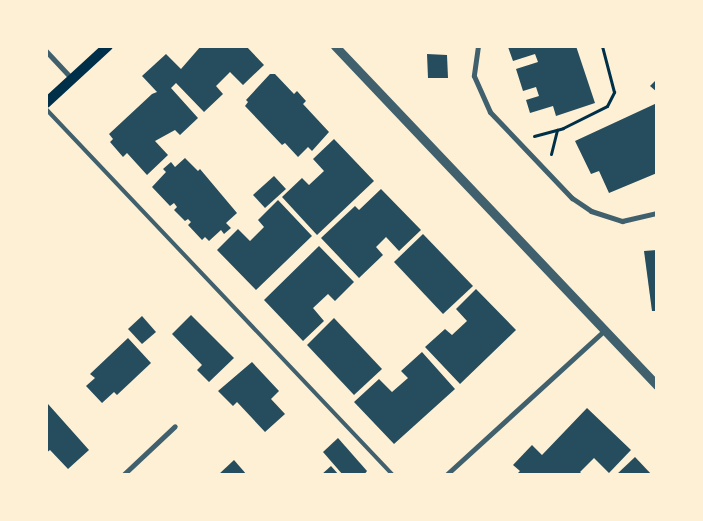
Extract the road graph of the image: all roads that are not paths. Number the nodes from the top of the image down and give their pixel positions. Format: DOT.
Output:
graph roads {
  1 [pos="108,46"];
  2 [pos="335,46"];
  3 [pos="478,46"];
  4 [pos="46,51"];
  5 [pos="72,79"];
  6 [pos="46,103"];
  7 [pos="46,109"];
  8 [pos="657,214"];
  9 [pos="606,330"];
  10 [pos="657,385"];
  11 [pos="175,426"];
  12 [pos="124,475"];
  13 [pos="393,475"];
  14 [pos="446,475"];
  1 -- 5 [label="main road"];
  2 -- 9 [label="street"];
  3 -- 8 [label="street"];
  4 -- 5 [label="street"];
  5 -- 6 [label="main road"];
  7 -- 13 [label="lane"];
  9 -- 10 [label="street"];
  9 -- 14 [label="street"];
  11 -- 12 [label="street"];
}
